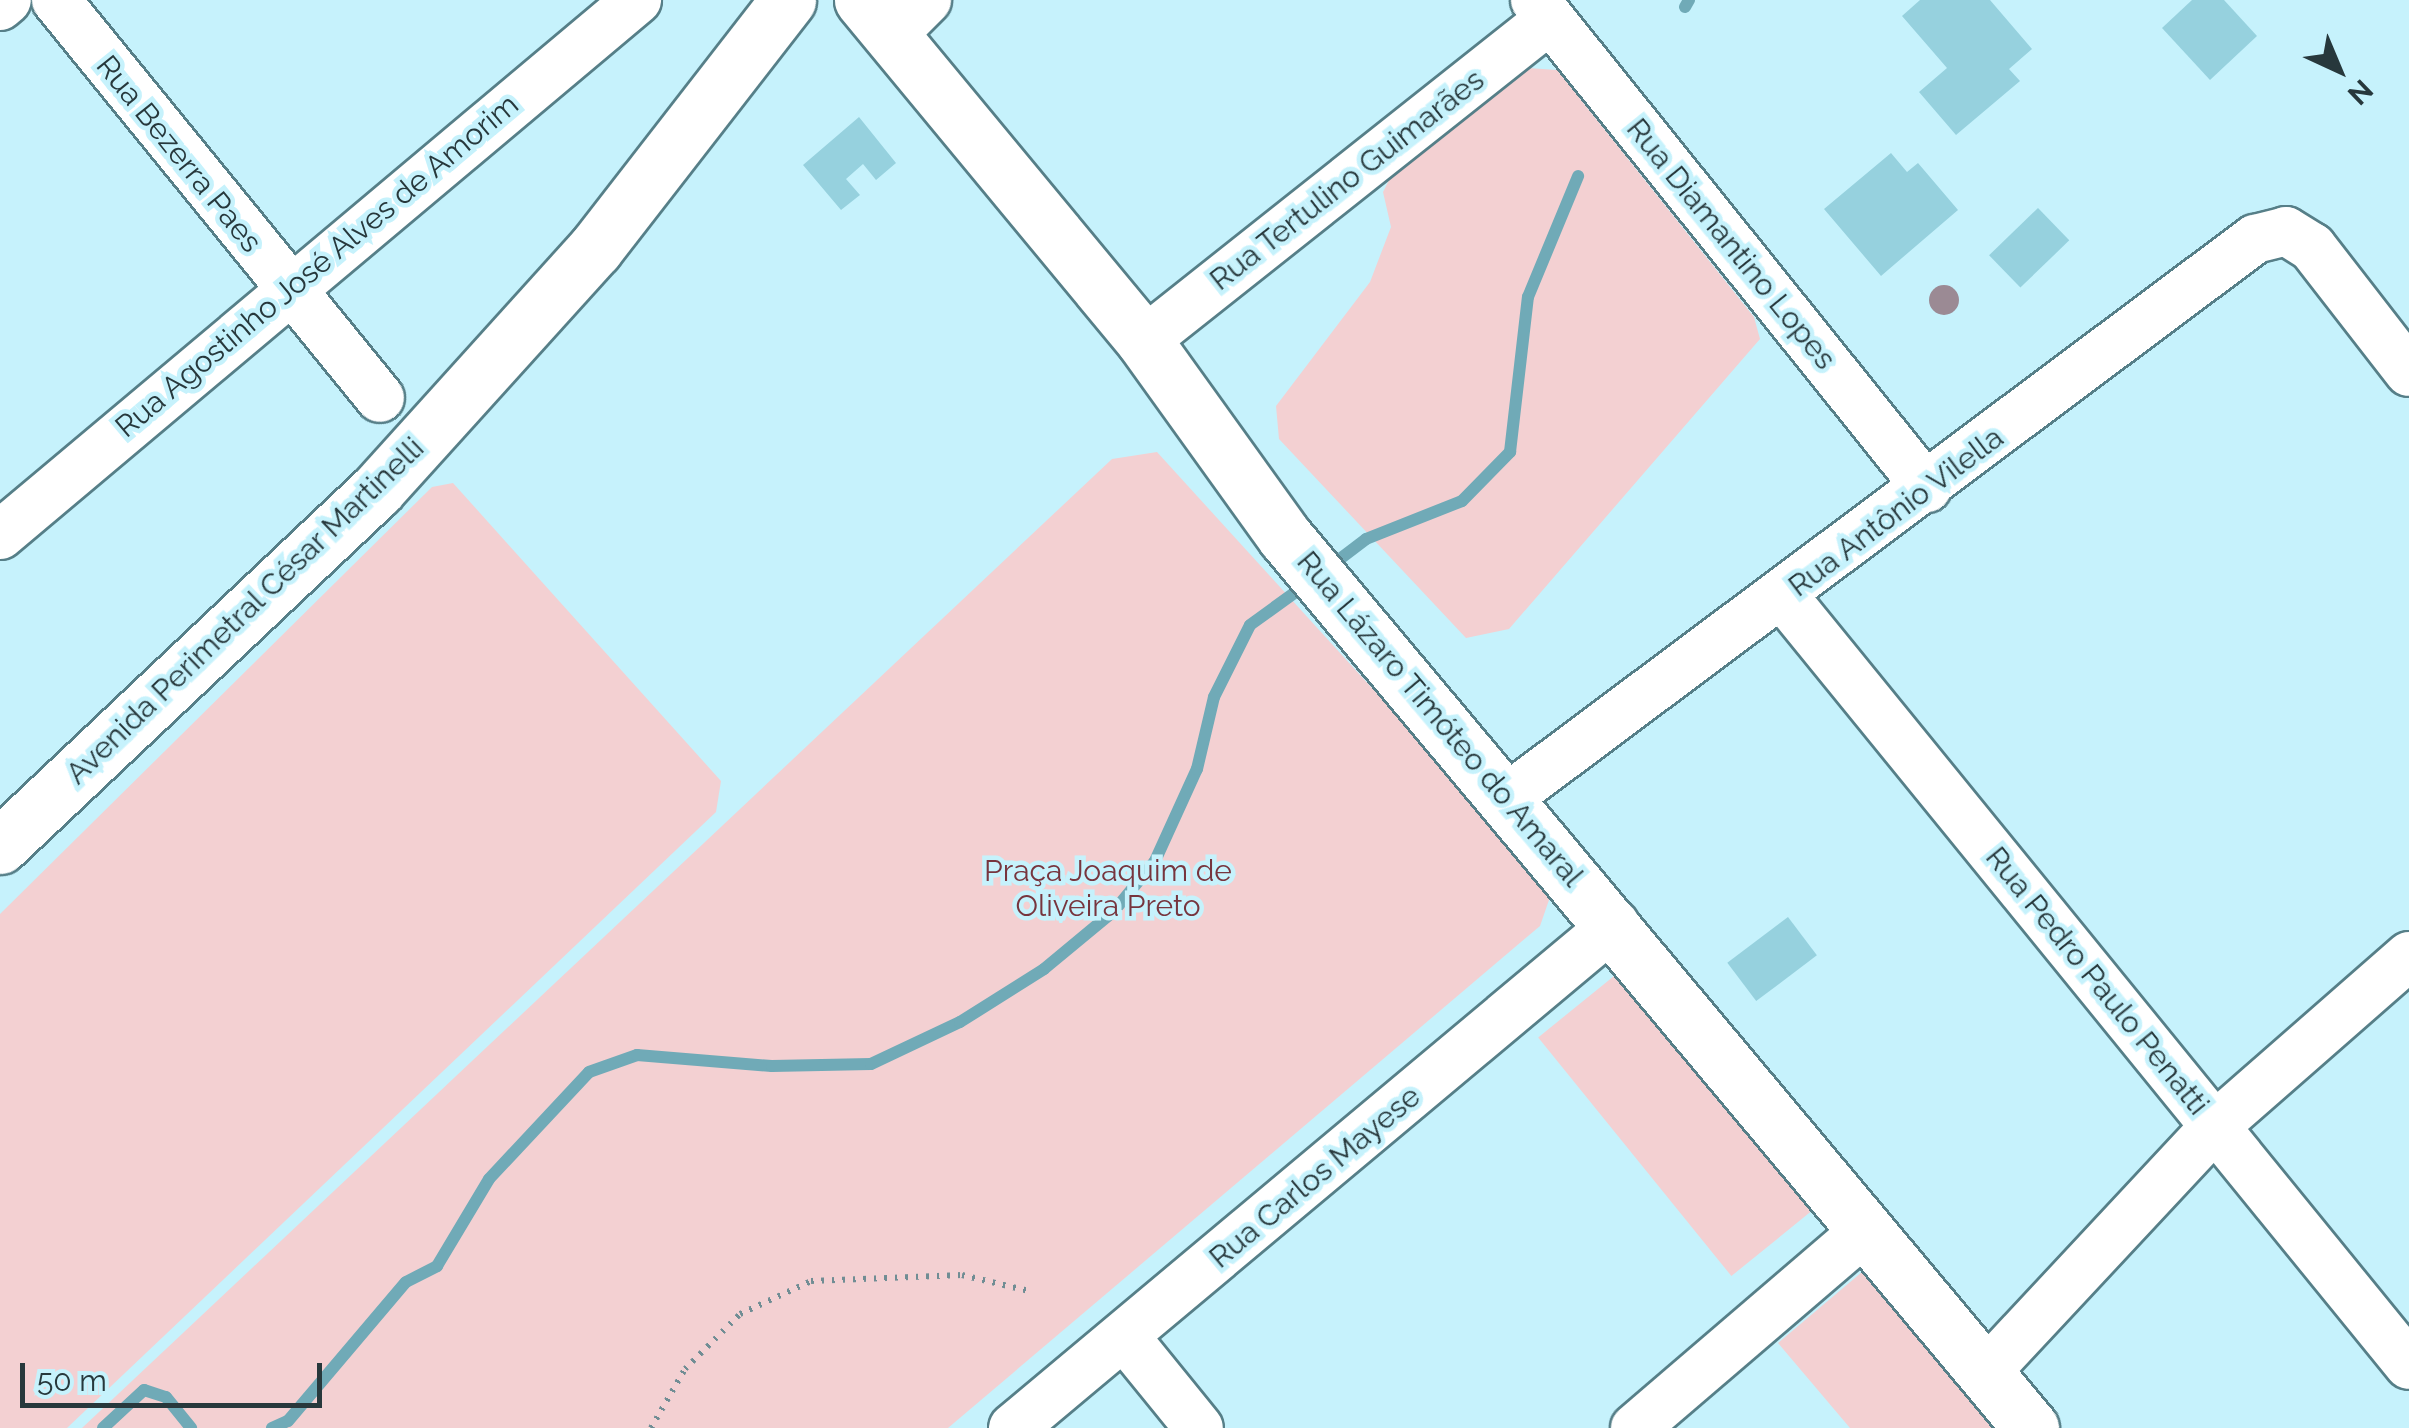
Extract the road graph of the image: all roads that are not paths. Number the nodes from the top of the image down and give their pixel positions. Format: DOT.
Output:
graph roads {
  1 [pos="7,0"];
  2 [pos="56,0"];
  3 [pos="637,0"];
  4 [pos="788,0"];
  5 [pos="0,6"];
  6 [pos="1542,10"];
  7 [pos="893,12"];
  8 [pos="287,289"];
  9 [pos="1144,342"];
  10 [pos="2409,372"];
  11 [pos="380,398"];
  12 [pos="1927,488"];
  13 [pos="0,535"];
  14 [pos="1784,597"];
  15 [pos="1507,798"];
  16 [pos="0,846"];
  17 [pos="1616,924"];
  18 [pos="2409,956"];
  19 [pos="2215,1126"];
  20 [pos="1866,1230"];
  21 [pos="1125,1338"];
  22 [pos="2409,1365"];
  23 [pos="1985,1374"];
  24 [pos="1013,1428"];
  25 [pos="1200,1428"];
  26 [pos="1635,1428"];
  27 [pos="2030,1428"];
  1 -- 5 [label="street"];
  2 -- 8 [label="street, Rua Bezerra Paes"];
  3 -- 8 [label="street, Rua Agostinho José Alves de Amorim"];
  4 -- 16 [label="main road, Avenida Perimetral César Martinelli"];
  6 -- 9 [label="street, Rua Tertulino Guimarães"];
  6 -- 12 [label="street, Rua Diamantino Lopes"];
  7 -- 9 [label="main road, Rua Lázaro Timóteo do Amaral"];
  8 -- 11 [label="street, Rua Bezerra Paes"];
  8 -- 13 [label="street, Rua Agostinho José Alves de Amorim"];
  9 -- 15 [label="main road, Rua Lázaro Timóteo do Amaral"];
  10 -- 12 [label="street, Rua Antônio Vilella"];
  12 -- 14 [label="street, Rua Antônio Vilella"];
  14 -- 15 [label="street, Rua Antônio Vilella"];
  14 -- 19 [label="street, Rua Pedro Paulo Penatti"];
  15 -- 17 [label="main road, Rua Lázaro Timóteo do Amaral"];
  17 -- 20 [label="main road, Rua Lázaro Timóteo do Amaral"];
  17 -- 21 [label="street, Rua Carlos Mayese"];
  18 -- 19 [label="street"];
  19 -- 22 [label="street, Rua Pedro Paulo Penatti"];
  19 -- 23 [label="street"];
  20 -- 23 [label="main road, Rua Lázaro Timóteo do Amaral"];
  20 -- 26 [label="street"];
  21 -- 24 [label="street, Rua Carlos Mayese"];
  21 -- 25 [label="street"];
  23 -- 27 [label="main road, Rua Lázaro Timóteo do Amaral"];
}
